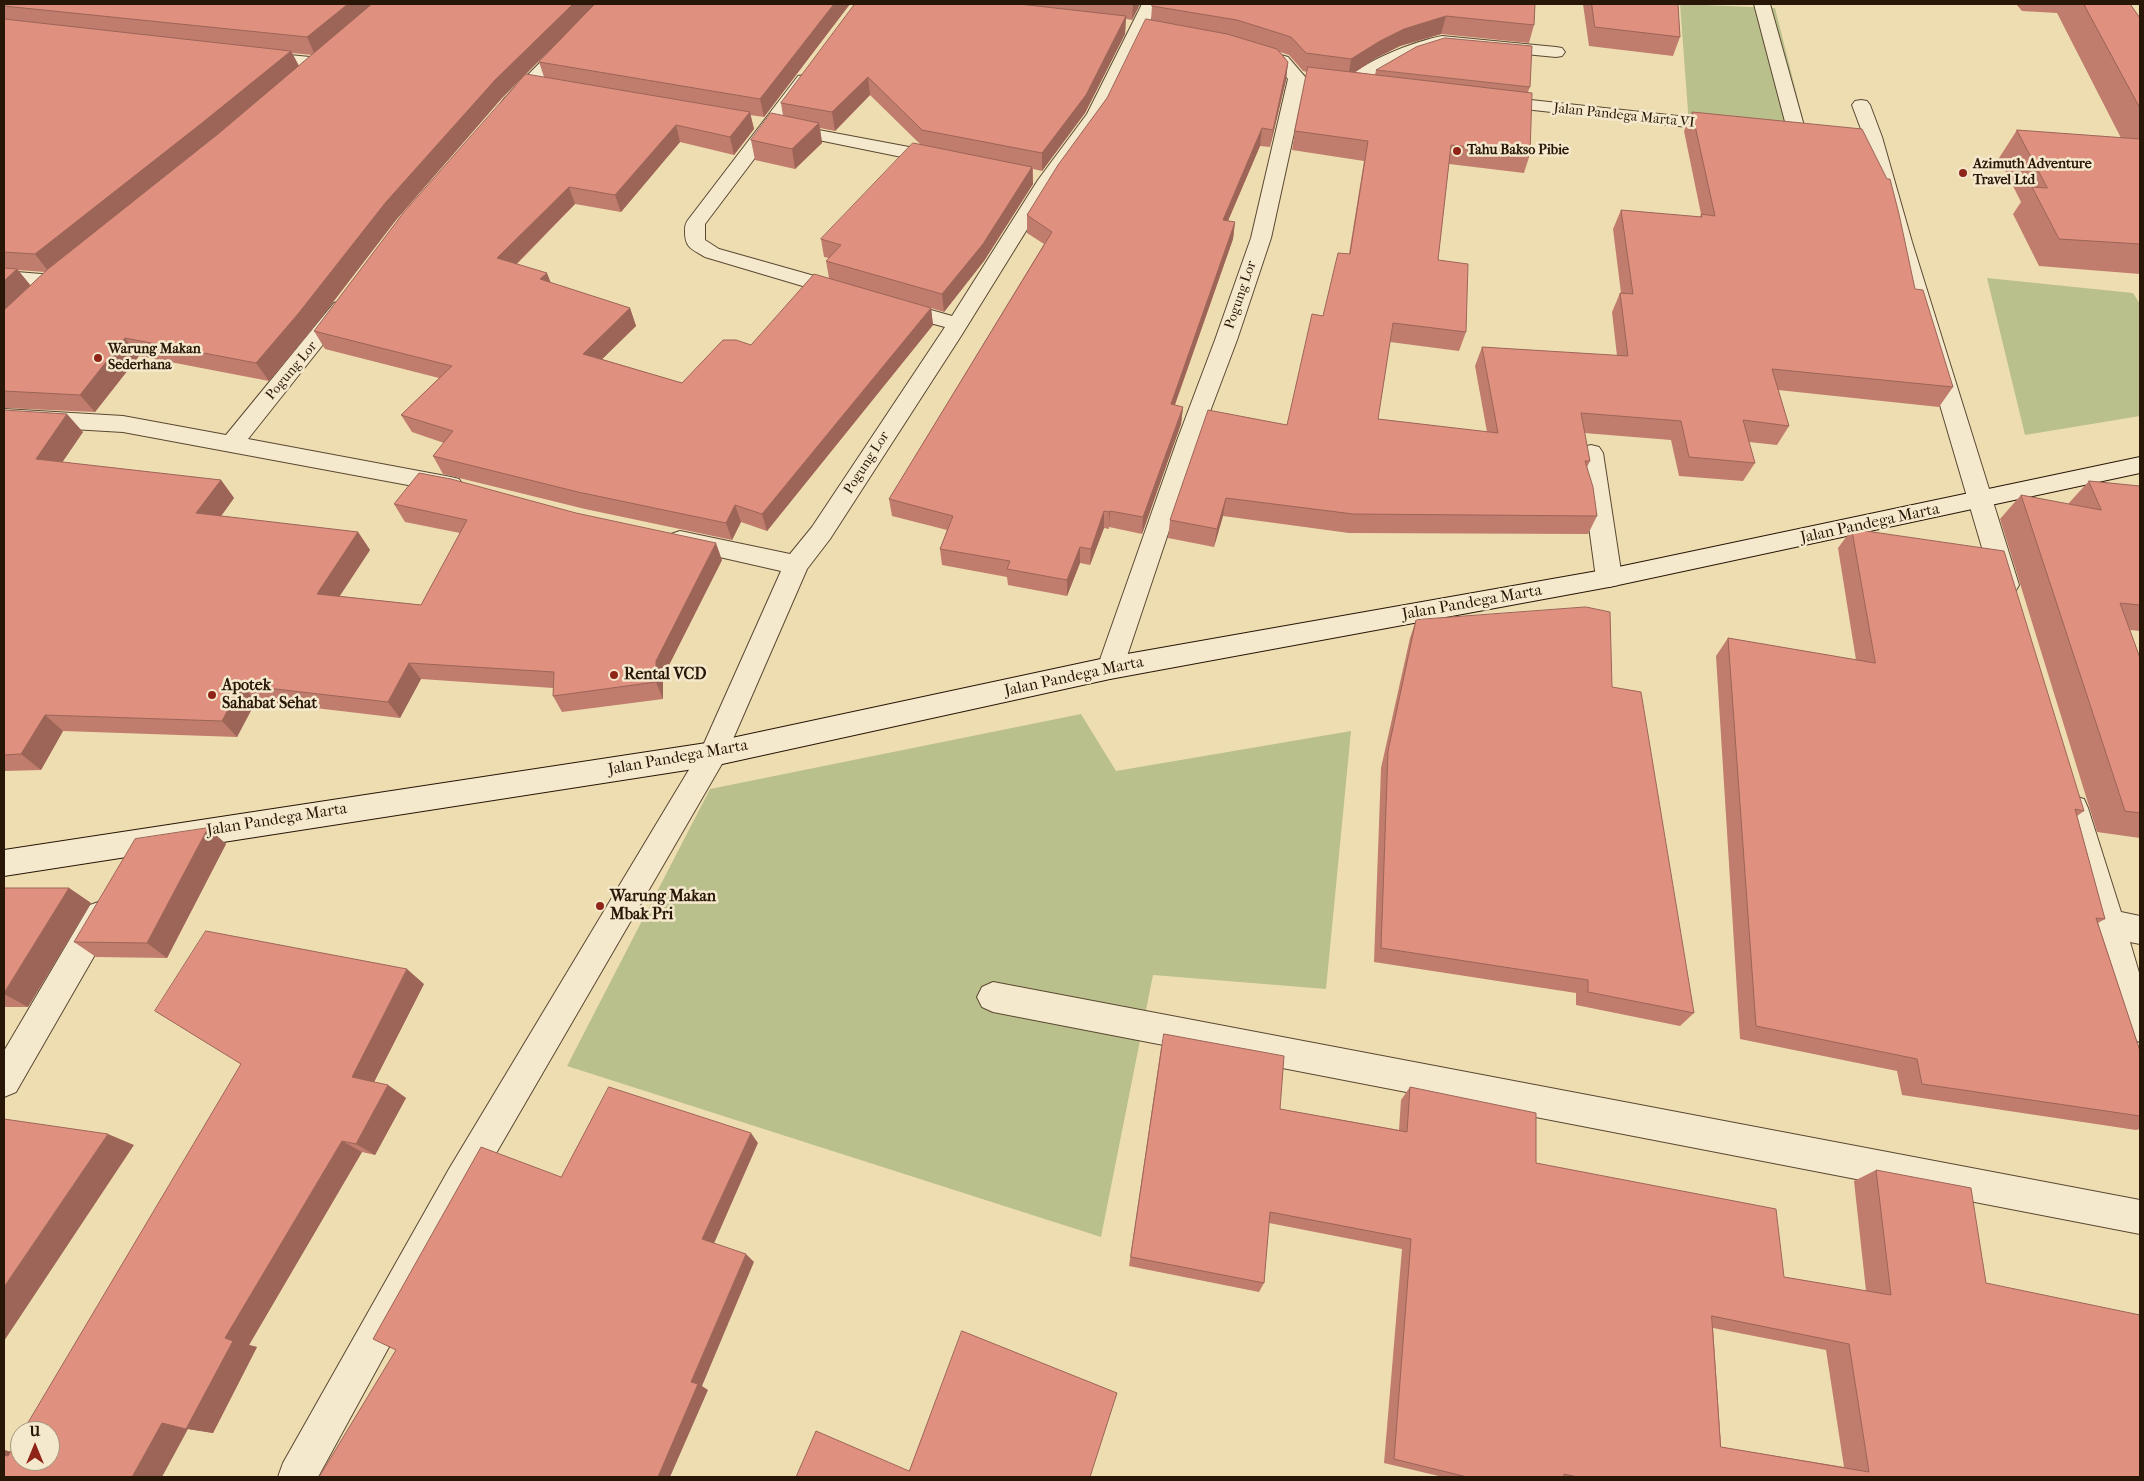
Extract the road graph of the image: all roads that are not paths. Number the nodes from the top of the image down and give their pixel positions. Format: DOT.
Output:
graph roads {
  1 [pos="607,4"];
  2 [pos="1150,4"];
  3 [pos="1762,4"];
  4 [pos="1238,47"];
  5 [pos="1556,52"];
  6 [pos="241,55"];
  7 [pos="815,64"];
  8 [pos="299,81"];
  9 [pos="1334,82"];
  10 [pos="527,84"];
  11 [pos="1352,84"];
  12 [pos="547,87"];
  13 [pos="1381,88"];
  14 [pos="1479,99"];
  15 [pos="1861,105"];
  16 [pos="497,118"];
  17 [pos="760,123"];
  18 [pos="1740,128"];
  19 [pos="1778,132"];
  20 [pos="1796,133"];
  21 [pos="1816,134"];
  22 [pos="962,163"];
  23 [pos="4,277"];
  24 [pos="54,282"];
  25 [pos="353,293"];
  26 [pos="957,324"];
  27 [pos="4,417"];
  28 [pos="232,443"];
  29 [pos="1591,453"];
  30 [pos="2140,465"];
  31 [pos="470,489"];
  32 [pos="1981,501"];
  33 [pos="662,536"];
  34 [pos="796,565"];
  35 [pos="1610,578"];
  36 [pos="2014,610"];
  37 [pos="1110,668"];
  38 [pos="713,754"];
  39 [pos="2066,781"];
  40 [pos="145,841"];
  41 [pos="4,862"];
  42 [pos="2109,924"];
  43 [pos="2140,930"];
  44 [pos="993,997"];
  45 [pos="2140,1027"];
  46 [pos="4,1081"];
  47 [pos="2140,1217"];
  48 [pos="297,1477"];
  1 -- 10 [label="street"];
  2 -- 26 [label="street, Pogung Lor"];
  3 -- 20 [label="street"];
  4 -- 37 [label="street, Pogung Lor"];
  5 -- 11 [label="street"];
  6 -- 8 [label="street"];
  7 -- 17 [label="street"];
  9 -- 11 [label="street"];
  10 -- 12 [label="street"];
  10 -- 16 [label="street"];
  11 -- 13 [label="street"];
  14 -- 18 [label="street, Jalan Pandega Marta VI"];
  15 -- 32 [label="street"];
  17 -- 22 [label="street"];
  17 -- 26 [label="street"];
  19 -- 20 [label="street"];
  20 -- 21 [label="street"];
  23 -- 24 [label="street"];
  25 -- 28 [label="street, Pogung Lor"];
  26 -- 34 [label="street, Pogung Lor"];
  27 -- 28 [label="street"];
  28 -- 31 [label="street"];
  29 -- 35 [label="street"];
  30 -- 32 [label="street, Jalan Pandega Marta"];
  32 -- 35 [label="street, Jalan Pandega Marta"];
  32 -- 36 [label="street"];
  33 -- 34 [label="street"];
  34 -- 38 [label="street, Pogung Lor"];
  35 -- 37 [label="street, Jalan Pandega Marta"];
  37 -- 38 [label="street, Jalan Pandega Marta"];
  38 -- 40 [label="street, Jalan Pandega Marta"];
  38 -- 48 [label="street, Pogung Lor"];
  39 -- 42 [label="street"];
  40 -- 41 [label="street, Jalan Pandega Marta"];
  40 -- 46 [label="street"];
  42 -- 43 [label="street"];
  42 -- 45 [label="street"];
  44 -- 47 [label="street"];
}
